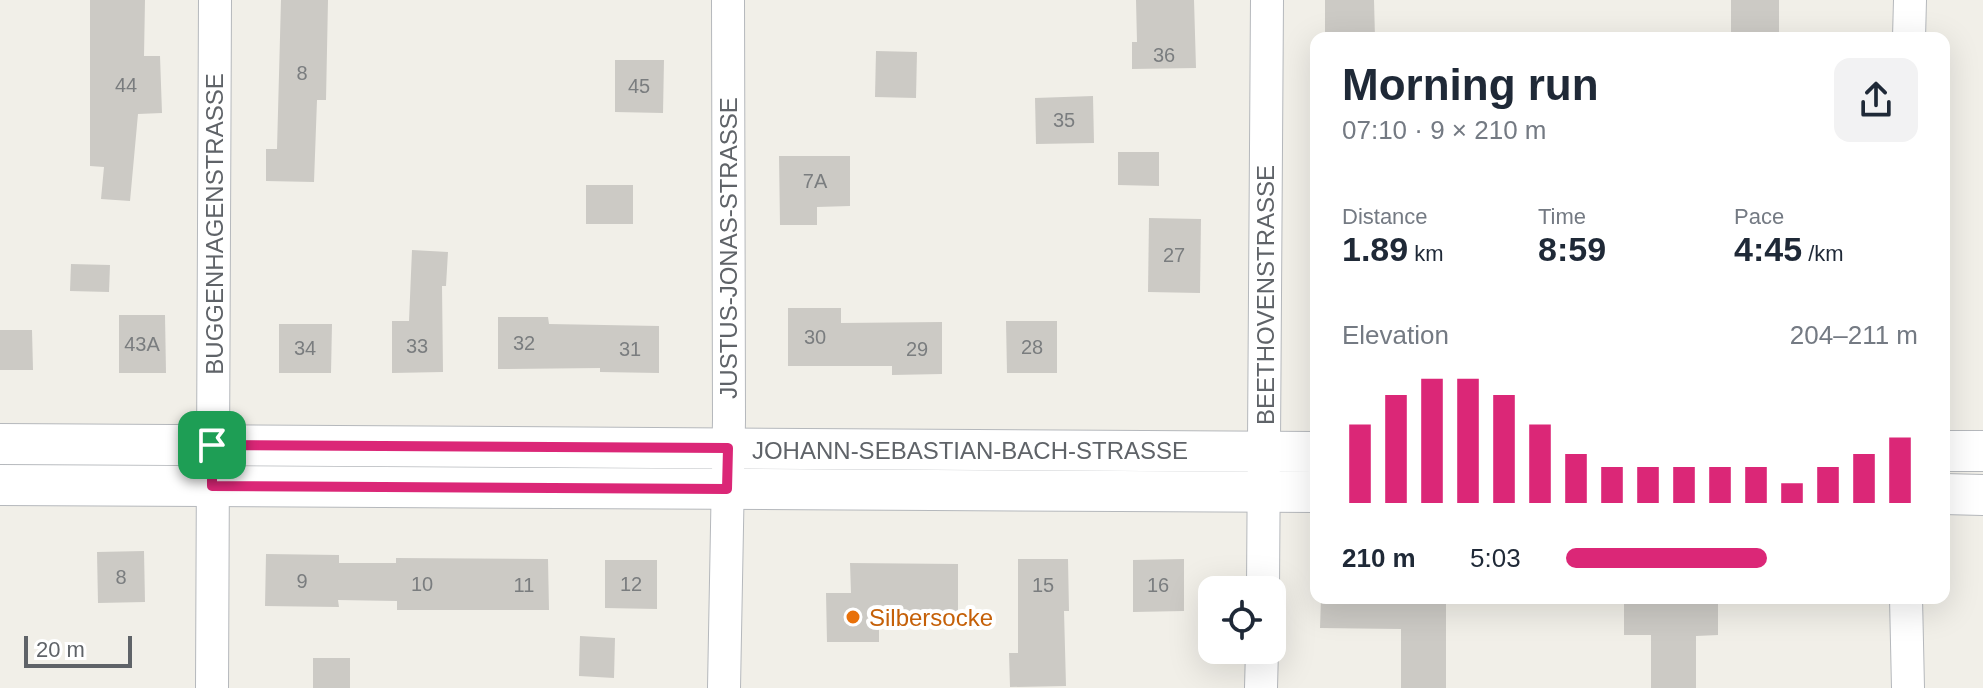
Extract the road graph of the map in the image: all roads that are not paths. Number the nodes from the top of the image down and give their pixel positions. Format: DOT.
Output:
graph roads {
  1 [pos="215,0"];
  2 [pos="728,0"];
  3 [pos="1267,0"];
  4 [pos="1910,0"];
  5 [pos="1909,32"];
  6 [pos="0,444"];
  7 [pos="212,445"];
  8 [pos="728,448"];
  9 [pos="1950,451"];
  10 [pos="1983,451"];
  11 [pos="1264,452"];
  12 [pos="1310,452"];
  13 [pos="0,485"];
  14 [pos="212,486"];
  15 [pos="727,489"];
  16 [pos="1264,492"];
  17 [pos="1310,492"];
  18 [pos="1950,494"];
  19 [pos="1983,495"];
  20 [pos="1263,576"];
  21 [pos="1906,604"];
  22 [pos="1262,664"];
  23 [pos="212,688"];
  24 [pos="724,688"];
  25 [pos="1261,688"];
  26 [pos="1908,688"];
  1 -- 7 [label="street, BUGGENHAGENSTRASSE"];
  2 -- 8 [label="street, JUSTUS-JONAS-STRASSE"];
  3 -- 11 [label="street, BEETHOVENSTRASSE"];
  4 -- 5 [label="street"];
  6 -- 7 [label="street, JOHANN-SEBASTIAN-BACH-STRASSE"];
  7 -- 8 [label="street, JOHANN-SEBASTIAN-BACH-STRASSE"];
  7 -- 14 [label="street, BUGGENHAGENSTRASSE"];
  8 -- 11 [label="street, JOHANN-SEBASTIAN-BACH-STRASSE"];
  8 -- 15 [label="street, JUSTUS-JONAS-STRASSE"];
  9 -- 10 [label="street"];
  11 -- 12 [label="street, JOHANN-SEBASTIAN-BACH-STRASSE"];
  11 -- 16 [label="street, BEETHOVENSTRASSE"];
  13 -- 14 [label="street, JOHANN-SEBASTIAN-BACH-STRASSE"];
  14 -- 15 [label="street, JOHANN-SEBASTIAN-BACH-STRASSE"];
  14 -- 23 [label="street, BUGGENHAGENSTRASSE"];
  15 -- 16 [label="street, JOHANN-SEBASTIAN-BACH-STRASSE"];
  15 -- 24 [label="street, JUSTUS-JONAS-STRASSE"];
  16 -- 17 [label="street, JOHANN-SEBASTIAN-BACH-STRASSE"];
  16 -- 20 [label="street, BEETHOVENSTRASSE"];
  18 -- 19 [label="street"];
  21 -- 26 [label="street"];
  22 -- 25 [label="street"];
}
